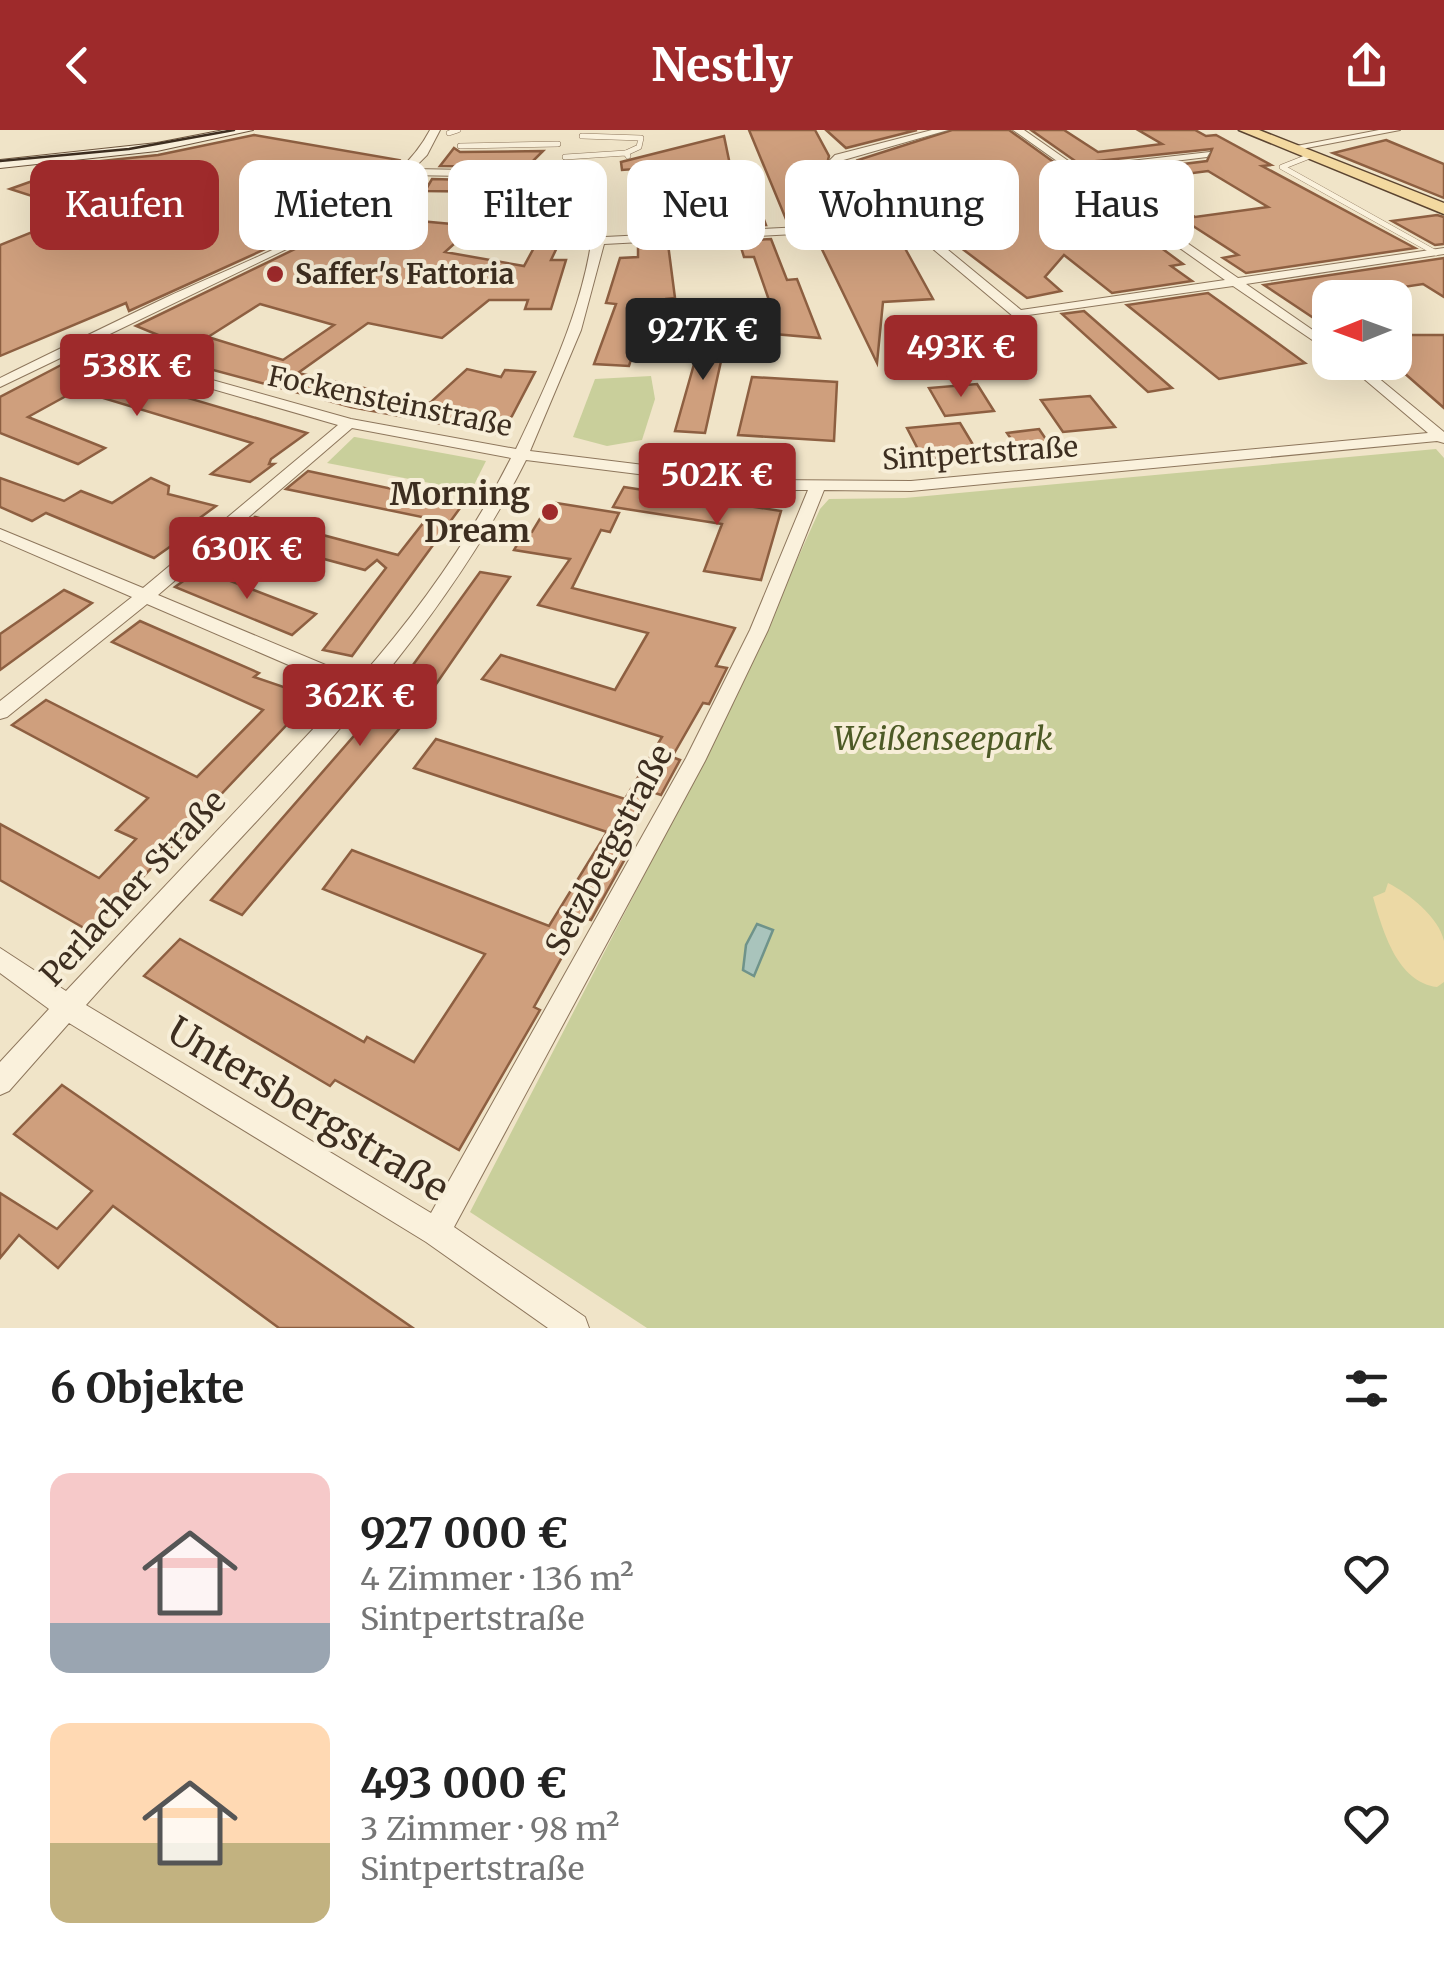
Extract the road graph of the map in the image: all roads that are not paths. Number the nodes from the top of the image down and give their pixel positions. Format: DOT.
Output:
graph roads {
  1 [pos="214,130"];
  2 [pos="246,130"];
  3 [pos="434,130"];
  4 [pos="458,130"];
  5 [pos="943,130"];
  6 [pos="1018,130"];
  7 [pos="1246,130"];
  8 [pos="1396,130"];
  9 [pos="450,133"];
  10 [pos="582,136"];
  11 [pos="558,144"];
  12 [pos="460,146"];
  13 [pos="1291,148"];
  14 [pos="1207,154"];
  15 [pos="0,155"];
  16 [pos="1310,156"];
  17 [pos="565,157"];
  18 [pos="418,160"];
  19 [pos="835,160"];
  20 [pos="1062,160"];
  21 [pos="1158,160"];
  22 [pos="0,164"];
  23 [pos="1444,209"];
  24 [pos="785,231"];
  25 [pos="607,241"];
  26 [pos="274,250"];
  27 [pos="598,250"];
  28 [pos="939,250"];
  29 [pos="1190,250"];
  30 [pos="1440,252"];
  31 [pos="1235,282"];
  32 [pos="1312,335"];
  33 [pos="76,346"];
  34 [pos="1372,380"];
  35 [pos="0,383"];
  36 [pos="349,423"];
  37 [pos="1443,437"];
  38 [pos="520,454"];
  39 [pos="817,488"];
  40 [pos="0,534"];
  41 [pos="143,598"];
  42 [pos="363,689"];
  43 [pos="0,712"];
  44 [pos="0,959"];
  45 [pos="68,1006"];
  46 [pos="0,1082"];
  47 [pos="436,1232"];
  48 [pos="574,1328"];
  1 -- 15 [label="main road"];
  2 -- 22 [label="main road"];
  3 -- 18 [label="street"];
  4 -- 9 [label="lane"];
  5 -- 19 [label="street"];
  6 -- 20 [label="street"];
  7 -- 13 [label="main road"];
  8 -- 13 [label="street"];
  10 -- 17 [label="lane"];
  11 -- 12 [label="lane"];
  13 -- 16 [label="main road"];
  14 -- 21 [label="street"];
  16 -- 23 [label="main road"];
  16 -- 30 [label="lane"];
  24 -- 25 [label="street"];
  26 -- 33 [label="street"];
  27 -- 38 [label="street, Perlacher Straße"];
  28 -- 31 [label="street"];
  29 -- 31 [label="street"];
  30 -- 31 [label="street"];
  31 -- 32 [label="street"];
  33 -- 35 [label="street"];
  33 -- 36 [label="street, Fockensteinstraße"];
  34 -- 37 [label="street"];
  36 -- 38 [label="street, Fockensteinstraße"];
  36 -- 41 [label="street"];
  37 -- 39 [label="street, Sintpertstraße"];
  38 -- 39 [label="street, Sintpertstraße"];
  38 -- 42 [label="street, Perlacher Straße"];
  39 -- 47 [label="street, Setzbergstraße"];
  40 -- 41 [label="street"];
  41 -- 42 [label="street"];
  41 -- 43 [label="street"];
  42 -- 45 [label="street, Perlacher Straße"];
  44 -- 45 [label="street, Untersbergstraße"];
  45 -- 46 [label="street, Perlacher Straße"];
  45 -- 47 [label="street, Untersbergstraße"];
  47 -- 48 [label="street, Untersbergstraße"];
}
